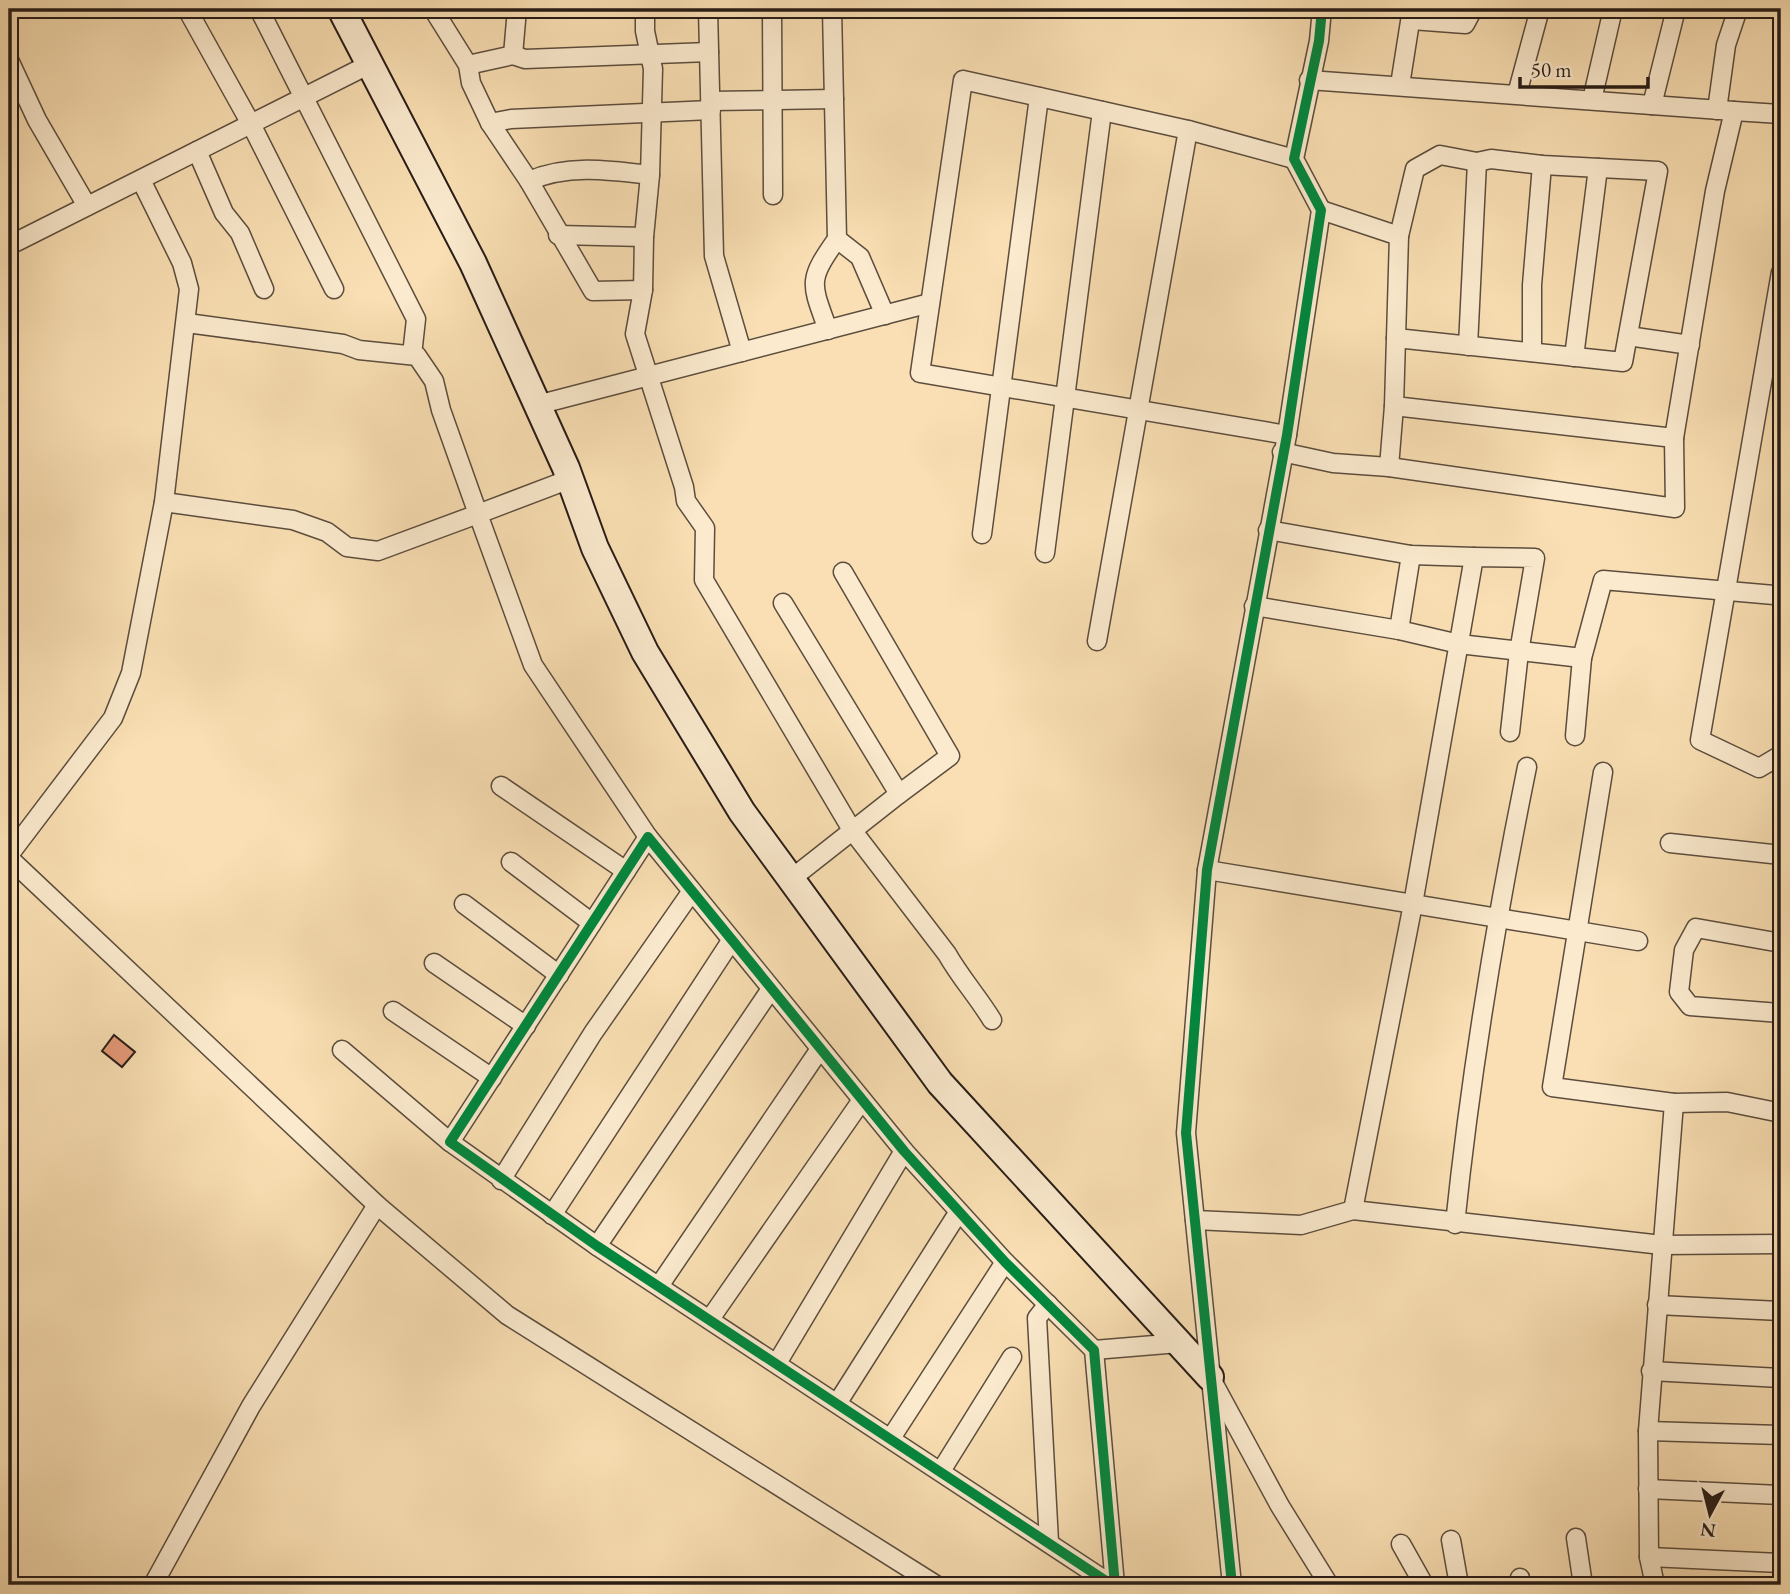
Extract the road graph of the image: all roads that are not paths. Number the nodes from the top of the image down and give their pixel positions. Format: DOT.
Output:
graph roads {
  1 [pos="187,9"];
  2 [pos="259,9"];
  3 [pos="341,9"];
  4 [pos="517,9"];
  5 [pos="645,9"];
  6 [pos="708,9"];
  7 [pos="772,9"];
  8 [pos="832,9"];
  9 [pos="1322,9"];
  10 [pos="1473,9"];
  11 [pos="1540,9"];
  12 [pos="1613,9"];
  13 [pos="1676,9"];
  14 [pos="1738,9"];
  15 [pos="441,12"];
  16 [pos="1412,15"];
  17 [pos="709,52"];
  18 [pos="649,53"];
  19 [pos="513,55"];
  20 [pos="9,61"];
  21 [pos="370,64"];
  22 [pos="467,65"];
  23 [pos="1309,79"];
  24 [pos="1400,85"];
  25 [pos="1517,94"];
  26 [pos="306,96"];
  27 [pos="1040,97"];
  28 [pos="834,99"];
  29 [pos="773,100"];
  30 [pos="1592,100"];
  31 [pos="711,105"];
  32 [pos="1652,105"];
  33 [pos="1102,111"];
  34 [pos="1726,111"];
  35 [pos="652,112"];
  36 [pos="1781,114"];
  37 [pos="490,123"];
  38 [pos="251,124"];
  39 [pos="1188,130"];
  40 [pos="197,151"];
  41 [pos="1294,159"];
  42 [pos="1478,162"];
  43 [pos="1542,165"];
  44 [pos="1598,168"];
  45 [pos="650,176"];
  46 [pos="141,180"];
  47 [pos="529,180"];
  48 [pos="773,195"];
  49 [pos="88,206"];
  50 [pos="1321,210"];
  51 [pos="558,235"];
  52 [pos="1399,236"];
  53 [pos="643,237"];
  54 [pos="837,239"];
  55 [pos="9,242"];
  56 [pos="1781,272"];
  57 [pos="264,289"];
  58 [pos="334,289"];
  59 [pos="643,290"];
  60 [pos="930,303"];
  61 [pos="885,315"];
  62 [pos="187,323"];
  63 [pos="828,330"];
  64 [pos="1628,336"];
  65 [pos="1396,338"];
  66 [pos="1690,345"];
  67 [pos="1468,346"];
  68 [pos="743,352"];
  69 [pos="1532,352"];
  70 [pos="412,355"];
  71 [pos="1574,357"];
  72 [pos="648,376"];
  73 [pos="1001,387"];
  74 [pos="1065,397"];
  75 [pos="537,405"];
  76 [pos="1394,406"];
  77 [pos="1138,410"];
  78 [pos="1674,438"];
  79 [pos="1284,443"];
  80 [pos="1389,467"];
  81 [pos="570,479"];
  82 [pos="164,502"];
  83 [pos="478,514"];
  84 [pos="1268,530"];
  85 [pos="982,534"];
  86 [pos="1045,553"];
  87 [pos="1411,555"];
  88 [pos="1474,557"];
  89 [pos="843,572"];
  90 [pos="1728,590"];
  91 [pos="1781,598"];
  92 [pos="783,603"];
  93 [pos="1254,606"];
  94 [pos="1399,630"];
  95 [pos="1097,641"];
  96 [pos="1459,644"];
  97 [pos="1519,652"];
  98 [pos="1582,658"];
  99 [pos="1510,732"];
  100 [pos="1575,736"];
  101 [pos="1781,755"];
  102 [pos="1527,767"];
  103 [pos="1602,772"];
  104 [pos="501,786"];
  105 [pos="899,794"];
  106 [pos="852,830"];
  107 [pos="648,837"];
  108 [pos="1670,842"];
  109 [pos="1781,855"];
  110 [pos="9,856"];
  111 [pos="511,862"];
  112 [pos="1207,870"];
  113 [pos="626,871"];
  114 [pos="791,879"];
  115 [pos="692,891"];
  116 [pos="464,904"];
  117 [pos="1413,904"];
  118 [pos="1496,918"];
  119 [pos="592,923"];
  120 [pos="1578,930"];
  121 [pos="731,941"];
  122 [pos="1638,941"];
  123 [pos="1781,943"];
  124 [pos="434,963"];
  125 [pos="559,975"];
  126 [pos="771,989"];
  127 [pos="393,1011"];
  128 [pos="1781,1013"];
  129 [pos="992,1020"];
  130 [pos="526,1026"];
  131 [pos="820,1049"];
  132 [pos="342,1050"];
  133 [pos="492,1078"];
  134 [pos="862,1100"];
  135 [pos="1674,1103"];
  136 [pos="1781,1113"];
  137 [pos="450,1142"];
  138 [pos="904,1151"];
  139 [pos="501,1180"];
  140 [pos="377,1205"];
  141 [pos="1353,1210"];
  142 [pos="958,1213"];
  143 [pos="552,1215"];
  144 [pos="1195,1220"];
  145 [pos="1455,1224"];
  146 [pos="1781,1244"];
  147 [pos="1662,1245"];
  148 [pos="597,1246"];
  149 [pos="1005,1262"];
  150 [pos="659,1286"];
  151 [pos="1048,1304"];
  152 [pos="1657,1305"];
  153 [pos="1781,1311"];
  154 [pos="710,1319"];
  155 [pos="1179,1343"];
  156 [pos="1094,1350"];
  157 [pos="1012,1357"];
  158 [pos="777,1363"];
  159 [pos="1651,1371"];
  160 [pos="1210,1377"];
  161 [pos="1781,1378"];
  162 [pos="838,1402"];
  163 [pos="1648,1431"];
  164 [pos="1781,1435"];
  165 [pos="891,1438"];
  166 [pos="941,1471"];
  167 [pos="1648,1489"];
  168 [pos="1781,1495"];
  169 [pos="1576,1538"];
  170 [pos="1451,1539"];
  171 [pos="1049,1542"];
  172 [pos="1401,1544"];
  173 [pos="1649,1557"];
  174 [pos="1781,1563"];
  175 [pos="153,1585"];
  176 [pos="936,1585"];
  177 [pos="1113,1585"];
  178 [pos="1232,1585"];
  179 [pos="1329,1585"];
  180 [pos="1424,1585"];
  181 [pos="1459,1585"];
  182 [pos="1583,1585"];
  183 [pos="1655,1585"];
  1 -- 38 [label="street"];
  2 -- 26 [label="street"];
  3 -- 21 [label="street"];
  4 -- 19 [label="street"];
  5 -- 18 [label="street"];
  6 -- 17 [label="street"];
  7 -- 29 [label="street"];
  8 -- 28 [label="street"];
  9 -- 23 [label="street"];
  10 -- 16 [label="street"];
  11 -- 25 [label="street"];
  12 -- 30 [label="street"];
  13 -- 32 [label="street"];
  14 -- 34 [label="street"];
  15 -- 22 [label="street"];
  16 -- 24 [label="street"];
  17 -- 18 [label="street"];
  17 -- 31 [label="street"];
  18 -- 19 [label="street"];
  18 -- 35 [label="street"];
  19 -- 22 [label="street"];
  20 -- 49 [label="street"];
  21 -- 26 [label="street"];
  21 -- 75 [label="street"];
  22 -- 37 [label="street"];
  23 -- 24 [label="street"];
  23 -- 41 [label="street"];
  24 -- 25 [label="street"];
  25 -- 30 [label="street"];
  26 -- 38 [label="street"];
  26 -- 70 [label="street"];
  27 -- 33 [label="street"];
  27 -- 60 [label="street"];
  27 -- 73 [label="street"];
  28 -- 29 [label="street"];
  28 -- 54 [label="street"];
  29 -- 31 [label="street"];
  29 -- 48 [label="street"];
  30 -- 32 [label="street"];
  31 -- 35 [label="street"];
  31 -- 68 [label="street"];
  32 -- 34 [label="street"];
  33 -- 39 [label="street"];
  33 -- 74 [label="street"];
  34 -- 36 [label="street"];
  34 -- 66 [label="street"];
  35 -- 37 [label="street"];
  35 -- 45 [label="street"];
  37 -- 47 [label="street"];
  38 -- 40 [label="street"];
  38 -- 58 [label="street"];
  39 -- 41 [label="street"];
  39 -- 77 [label="street"];
  40 -- 46 [label="street"];
  40 -- 57 [label="street"];
  41 -- 50 [label="street"];
  42 -- 43 [label="street"];
  42 -- 52 [label="street"];
  42 -- 67 [label="street"];
  43 -- 44 [label="street"];
  43 -- 69 [label="street"];
  44 -- 64 [label="street"];
  44 -- 71 [label="street"];
  45 -- 47 [label="street"];
  45 -- 53 [label="street"];
  46 -- 49 [label="street"];
  46 -- 62 [label="street"];
  47 -- 51 [label="street"];
  49 -- 55 [label="street"];
  50 -- 52 [label="street"];
  50 -- 79 [label="street"];
  51 -- 53 [label="street"];
  51 -- 59 [label="street"];
  52 -- 65 [label="street"];
  53 -- 59 [label="street"];
  54 -- 61 [label="street"];
  54 -- 63 [label="street"];
  56 -- 90 [label="street"];
  59 -- 72 [label="street"];
  60 -- 61 [label="street"];
  60 -- 73 [label="street"];
  61 -- 63 [label="street"];
  62 -- 70 [label="street"];
  62 -- 82 [label="street"];
  63 -- 68 [label="street"];
  64 -- 66 [label="street"];
  64 -- 71 [label="street"];
  65 -- 67 [label="street"];
  65 -- 76 [label="street"];
  66 -- 78 [label="street"];
  67 -- 69 [label="street"];
  68 -- 72 [label="street"];
  69 -- 71 [label="street"];
  70 -- 83 [label="street"];
  72 -- 75 [label="street"];
  72 -- 106 [label="street"];
  73 -- 74 [label="street"];
  73 -- 85 [label="street"];
  74 -- 77 [label="street"];
  74 -- 86 [label="street"];
  75 -- 81 [label="street"];
  76 -- 78 [label="street"];
  76 -- 80 [label="street"];
  77 -- 79 [label="street"];
  77 -- 95 [label="street"];
  78 -- 80 [label="street"];
  79 -- 80 [label="street"];
  79 -- 84 [label="street"];
  81 -- 83 [label="street"];
  81 -- 114 [label="street"];
  82 -- 83 [label="street"];
  82 -- 110 [label="street"];
  83 -- 107 [label="street"];
  84 -- 87 [label="street"];
  84 -- 93 [label="street"];
  87 -- 88 [label="street"];
  87 -- 94 [label="street"];
  88 -- 96 [label="street"];
  88 -- 97 [label="street"];
  89 -- 105 [label="street"];
  90 -- 91 [label="street"];
  90 -- 98 [label="street"];
  90 -- 101 [label="street"];
  92 -- 105 [label="street"];
  93 -- 94 [label="street"];
  93 -- 112 [label="street"];
  94 -- 96 [label="street"];
  96 -- 97 [label="street"];
  96 -- 117 [label="street"];
  97 -- 98 [label="street"];
  97 -- 99 [label="street"];
  98 -- 100 [label="street"];
  102 -- 118 [label="street"];
  103 -- 120 [label="street"];
  104 -- 113 [label="street"];
  105 -- 106 [label="street"];
  106 -- 114 [label="street"];
  106 -- 129 [label="street"];
  107 -- 113 [label="street"];
  107 -- 115 [label="street"];
  108 -- 109 [label="street"];
  110 -- 140 [label="street"];
  111 -- 119 [label="street"];
  112 -- 117 [label="street"];
  112 -- 144 [label="street"];
  113 -- 119 [label="street"];
  114 -- 155 [label="street"];
  115 -- 121 [label="street"];
  115 -- 139 [label="street"];
  116 -- 125 [label="street"];
  117 -- 118 [label="street"];
  117 -- 141 [label="street"];
  118 -- 120 [label="street"];
  118 -- 145 [label="street"];
  119 -- 125 [label="street"];
  120 -- 122 [label="street"];
  120 -- 135 [label="street"];
  121 -- 126 [label="street"];
  121 -- 143 [label="street"];
  123 -- 128 [label="street"];
  124 -- 130 [label="street"];
  125 -- 130 [label="street"];
  126 -- 131 [label="street"];
  126 -- 148 [label="street"];
  127 -- 133 [label="street"];
  130 -- 133 [label="street"];
  131 -- 134 [label="street"];
  131 -- 150 [label="street"];
  132 -- 137 [label="street"];
  133 -- 137 [label="street"];
  134 -- 138 [label="street"];
  134 -- 154 [label="street"];
  135 -- 136 [label="street"];
  135 -- 147 [label="street"];
  137 -- 139 [label="street"];
  138 -- 142 [label="street"];
  138 -- 158 [label="street"];
  139 -- 143 [label="street"];
  140 -- 175 [label="street"];
  140 -- 176 [label="street"];
  141 -- 144 [label="street"];
  141 -- 145 [label="street"];
  142 -- 149 [label="street"];
  142 -- 162 [label="street"];
  143 -- 148 [label="street"];
  144 -- 160 [label="street"];
  145 -- 147 [label="street"];
  146 -- 147 [label="street"];
  147 -- 152 [label="street"];
  148 -- 150 [label="street"];
  149 -- 151 [label="street"];
  149 -- 165 [label="street"];
  150 -- 154 [label="street"];
  151 -- 156 [label="street"];
  151 -- 171 [label="street"];
  152 -- 153 [label="street"];
  152 -- 159 [label="street"];
  154 -- 158 [label="street"];
  155 -- 156 [label="street"];
  155 -- 160 [label="street"];
  156 -- 177 [label="street"];
  157 -- 166 [label="street"];
  158 -- 162 [label="street"];
  159 -- 161 [label="street"];
  159 -- 163 [label="street"];
  160 -- 178 [label="street"];
  160 -- 179 [label="street"];
  162 -- 165 [label="street"];
  163 -- 164 [label="street"];
  163 -- 167 [label="street"];
  165 -- 166 [label="street"];
  166 -- 171 [label="street"];
  167 -- 168 [label="street"];
  167 -- 173 [label="street"];
  169 -- 182 [label="street"];
  170 -- 181 [label="street"];
  171 -- 177 [label="street"];
  172 -- 180 [label="street"];
  173 -- 174 [label="street"];
  173 -- 183 [label="street"];
}
